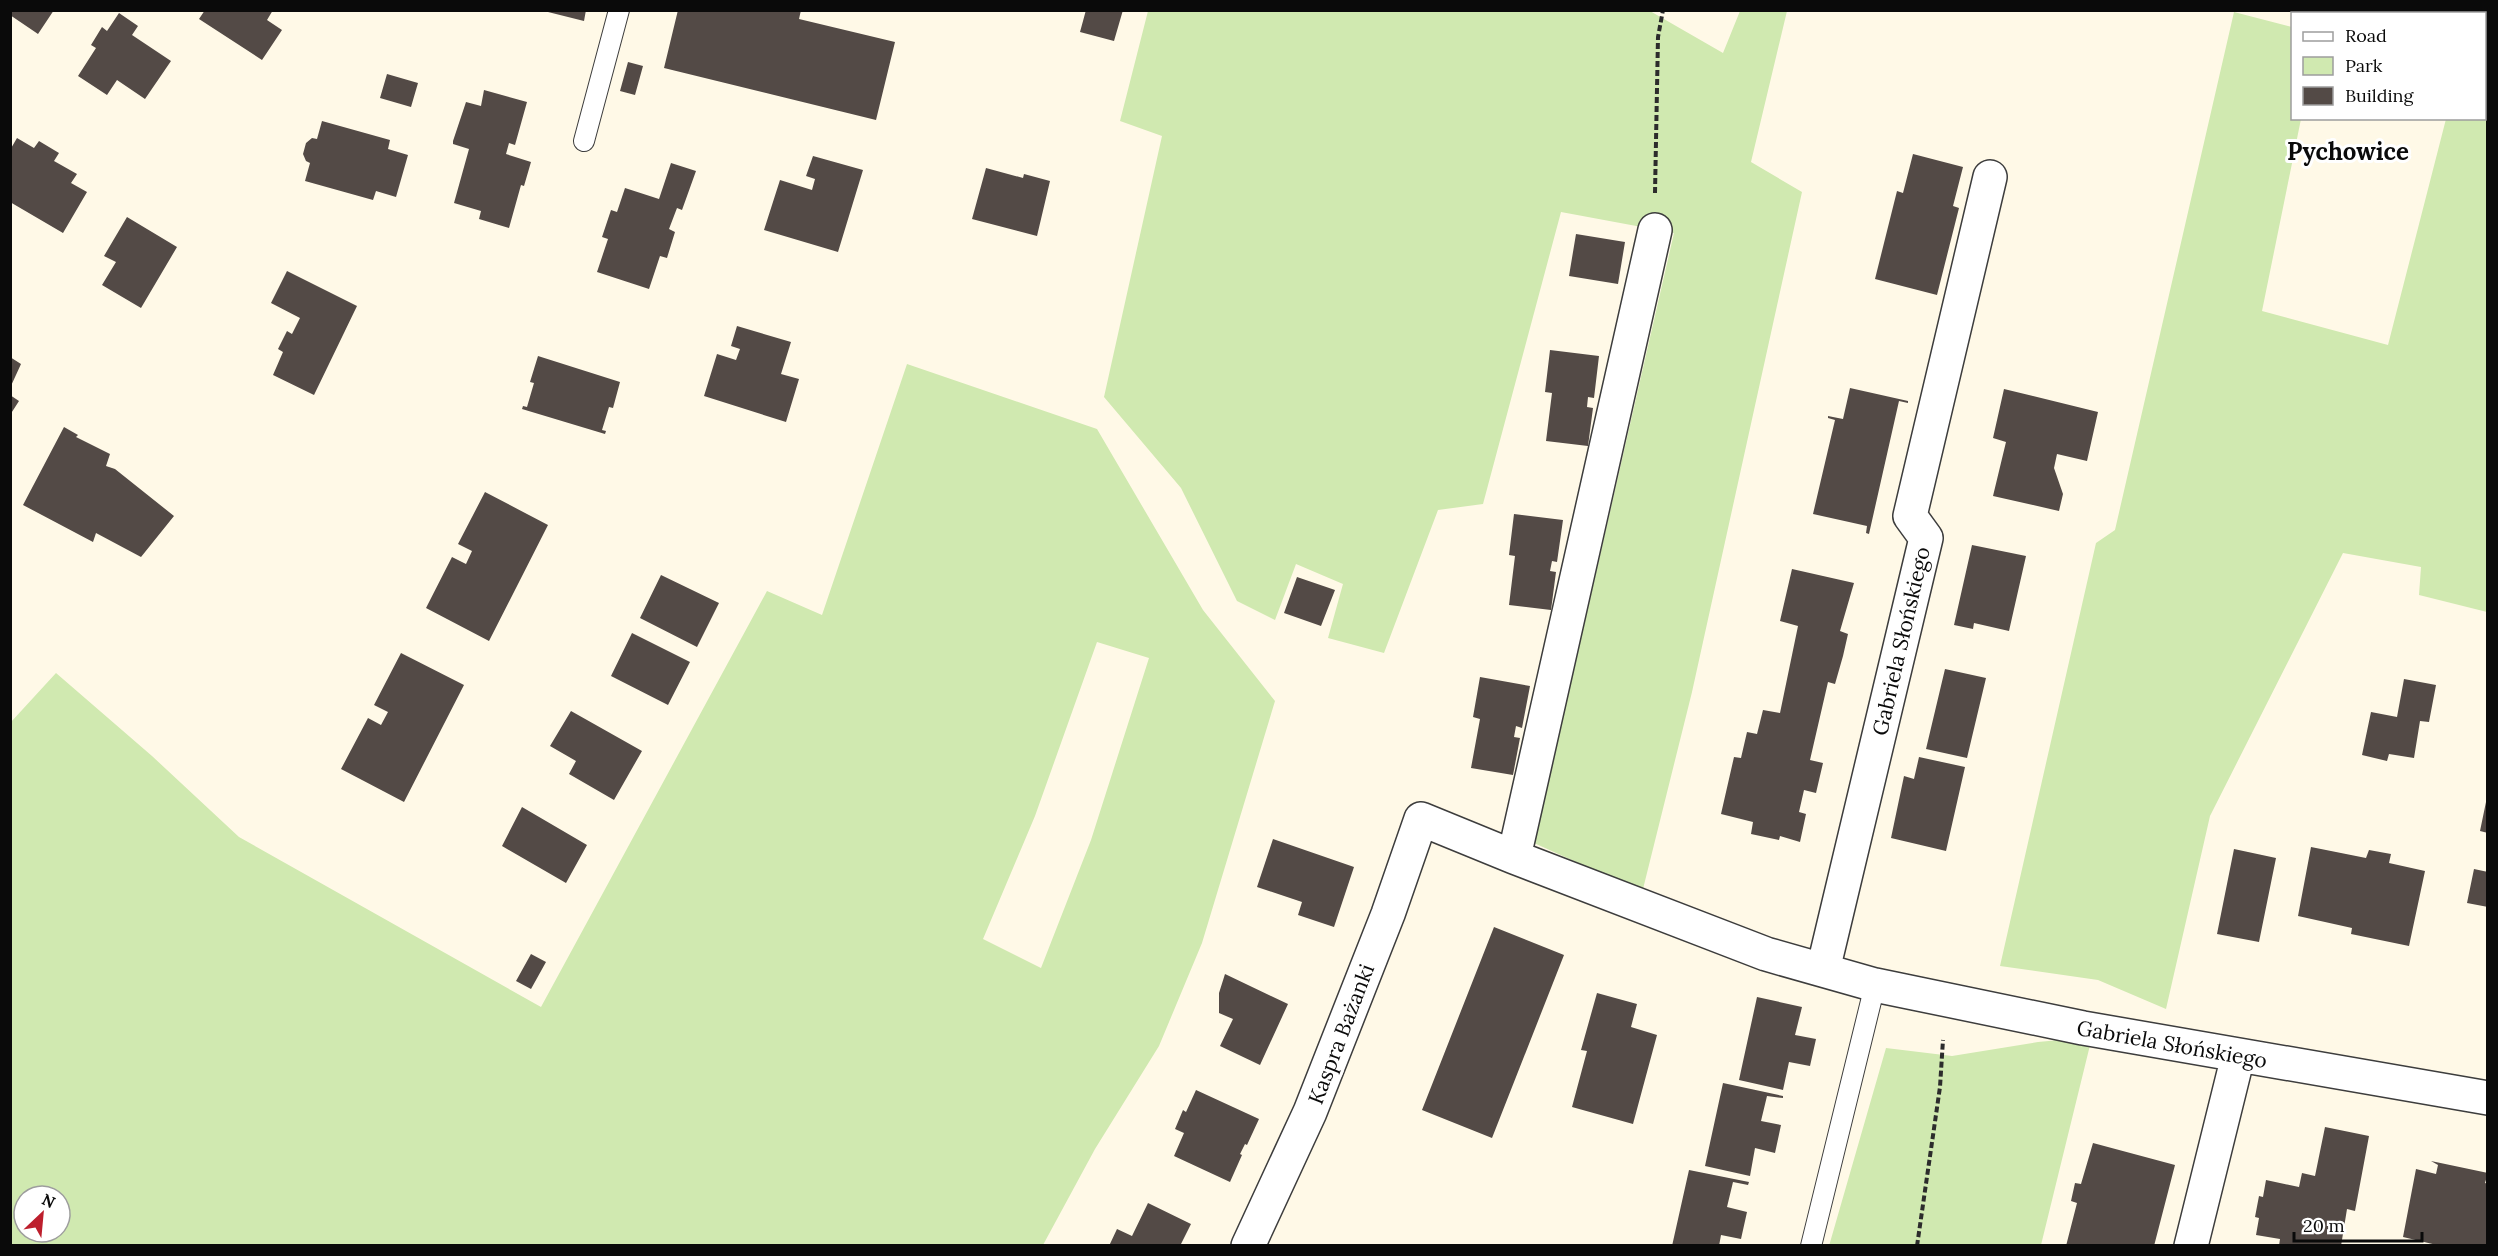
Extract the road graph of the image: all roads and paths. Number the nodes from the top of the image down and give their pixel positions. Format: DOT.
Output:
graph roads {
  1 [pos="619,10"];
  2 [pos="1663,10"];
  3 [pos="584,141"];
  4 [pos="1990,177"];
  5 [pos="1655,230"];
  6 [pos="1422,819"];
  7 [pos="1514,858"];
  8 [pos="1823,970"];
  9 [pos="1875,985"];
  10 [pos="1946,1000"];
  11 [pos="2238,1056"];
  12 [pos="2487,1098"];
  13 [pos="1248,1245"];
  14 [pos="1811,1245"];
  15 [pos="1917,1245"];
  16 [pos="2191,1245"];
  1 -- 3 [label="lane"];
  2 -- 5 [label="path"];
  4 -- 8 [label="street, Gabriela Słońskiego"];
  5 -- 7 [label="street"];
  6 -- 7 [label="street, Gabriela Słońskiego"];
  6 -- 13 [label="street, Kaspra Bażanki"];
  7 -- 8 [label="street, Gabriela Słońskiego"];
  8 -- 9 [label="street, Gabriela Słońskiego"];
  9 -- 10 [label="street, Gabriela Słońskiego"];
  9 -- 14 [label="lane"];
  10 -- 11 [label="street, Gabriela Słońskiego"];
  10 -- 15 [label="path"];
  11 -- 12 [label="street, Gabriela Słońskiego"];
  11 -- 16 [label="street"];
}
